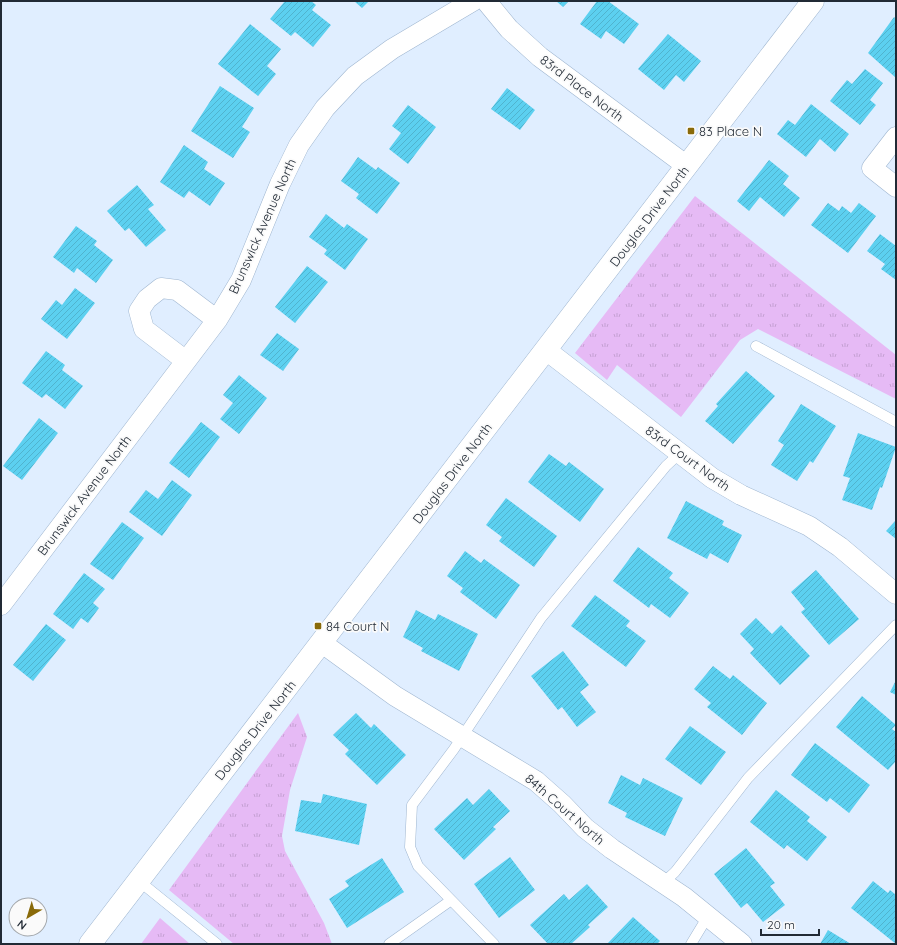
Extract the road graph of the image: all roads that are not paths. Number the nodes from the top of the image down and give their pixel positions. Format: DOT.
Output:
graph roads {
  1 [pos="473,1"];
  2 [pos="486,1"];
  3 [pos="813,1"];
  4 [pos="896,137"];
  5 [pos="687,166"];
  6 [pos="896,187"];
  7 [pos="217,320"];
  8 [pos="756,346"];
  9 [pos="546,350"];
  10 [pos="186,361"];
  11 [pos="896,422"];
  12 [pos="679,454"];
  13 [pos="896,594"];
  14 [pos="1,605"];
  15 [pos="896,625"];
  16 [pos="322,643"];
  17 [pos="463,735"];
  18 [pos="139,881"];
  19 [pos="664,882"];
  20 [pos="450,901"];
  21 [pos="708,916"];
  22 [pos="90,944"];
  23 [pos="217,944"];
  24 [pos="389,944"];
  25 [pos="494,944"];
  26 [pos="691,944"];
  27 [pos="742,944"];
  1 -- 7 [label="street, Brunswick Avenue North"];
  2 -- 5 [label="street, 83rd Place North"];
  3 -- 5 [label="street, Douglas Drive North"];
  4 -- 6 [label="street"];
  5 -- 9 [label="street, Douglas Drive North"];
  7 -- 10 [label="street, Brunswick Avenue North"];
  7 -- 10 [label="street"];
  8 -- 11 [label="lane"];
  9 -- 12 [label="street, 83rd Court North"];
  9 -- 16 [label="street, Douglas Drive North"];
  10 -- 14 [label="street, Brunswick Avenue North"];
  12 -- 13 [label="street, 83rd Court North"];
  12 -- 17 [label="lane"];
  15 -- 19 [label="lane"];
  16 -- 17 [label="street, 84th Court North"];
  16 -- 18 [label="street, Douglas Drive North"];
  17 -- 19 [label="street, 84th Court North"];
  17 -- 20 [label="lane"];
  18 -- 22 [label="street, Douglas Drive North"];
  18 -- 23 [label="lane"];
  19 -- 21 [label="street, 84th Court North"];
  20 -- 24 [label="lane"];
  20 -- 25 [label="lane"];
  21 -- 26 [label="lane"];
  21 -- 27 [label="street, 84th Court North"];
}
